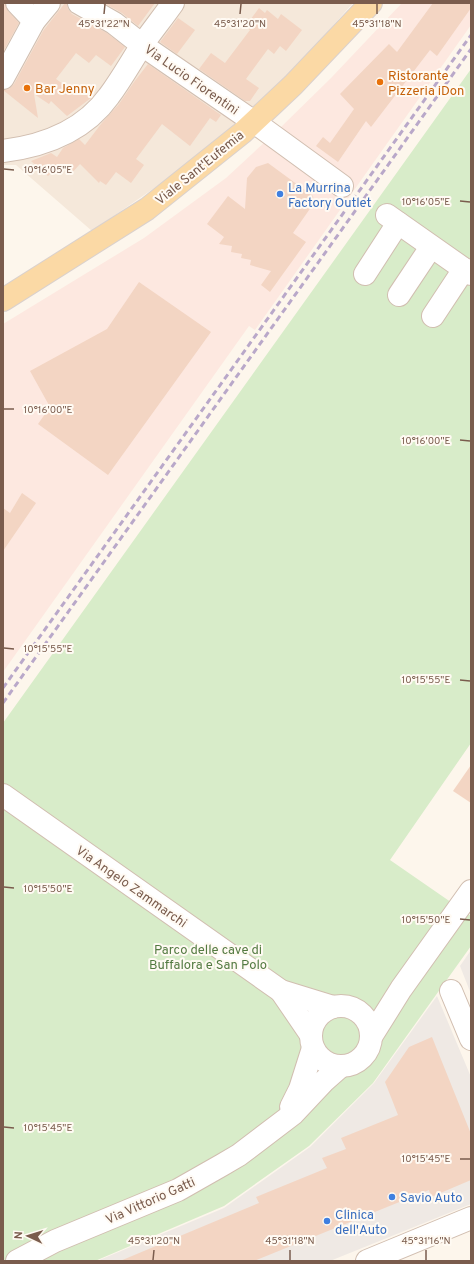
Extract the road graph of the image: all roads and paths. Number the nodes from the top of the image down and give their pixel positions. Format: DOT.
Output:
graph roads {
  1 [pos="17,3"];
  2 [pos="50,3"];
  3 [pos="79,3"];
  4 [pos="173,3"];
  5 [pos="371,3"];
  6 [pos="34,21"];
  7 [pos="142,45"];
  8 [pos="3,78"];
  9 [pos="254,122"];
  10 [pos="3,151"];
  11 [pos="342,186"];
  12 [pos="431,246"];
  13 [pos="468,272"];
  14 [pos="365,274"];
  15 [pos="399,296"];
  16 [pos="3,300"];
  17 [pos="433,316"];
  18 [pos="3,796"];
  19 [pos="471,891"];
  20 [pos="401,989"];
  21 [pos="281,991"];
  22 [pos="451,991"];
  23 [pos="333,1007"];
  24 [pos="354,1010"];
  25 [pos="370,1037"];
  26 [pos="471,1039"];
  27 [pos="312,1041"];
  28 [pos="341,1066"];
  29 [pos="277,1125"];
  30 [pos="471,1218"];
  31 [pos="16,1261"];
  32 [pos="367,1261"];
  1 -- 6 [label="street"];
  2 -- 6 [label="street"];
  3 -- 7 [label="street, Via Lucio Fiorentini"];
  4 -- 7 [label="street"];
  5 -- 9 [label="main road, Viale Sant'Eufemia"];
  6 -- 8 [label="street"];
  7 -- 9 [label="street, Via Lucio Fiorentini"];
  7 -- 10 [label="street"];
  9 -- 11 [label="street, Via Lucio Fiorentini"];
  9 -- 16 [label="main road, Viale Sant'Eufemia"];
  12 -- 13 [label="street"];
  12 -- 14 [label="street"];
  12 -- 15 [label="street"];
  13 -- 17 [label="street"];
  18 -- 21 [label="street, Via Angelo Zammarchi"];
  19 -- 20 [label="street, Via Vittorio Gatti"];
  20 -- 24 [label="street, Via Vittorio Gatti"];
  20 -- 25 [label="street, Via Vittorio Gatti"];
  21 -- 23 [label="street, Via Angelo Zammarchi"];
  21 -- 27 [label="street, Via Angelo Zammarchi"];
  22 -- 26 [label="street"];
  23 -- 24 [label="street, Via Vittorio Gatti"];
  23 -- 27 [label="street, Via Vittorio Gatti"];
  24 -- 25 [label="street"];
  25 -- 28 [label="street, Via Vittorio Gatti"];
  27 -- 28 [label="street"];
  27 -- 29 [label="street, Via Vittorio Gatti"];
  28 -- 29 [label="street, Via Vittorio Gatti"];
  29 -- 31 [label="street, Via Vittorio Gatti"];
  30 -- 32 [label="street"];
}
